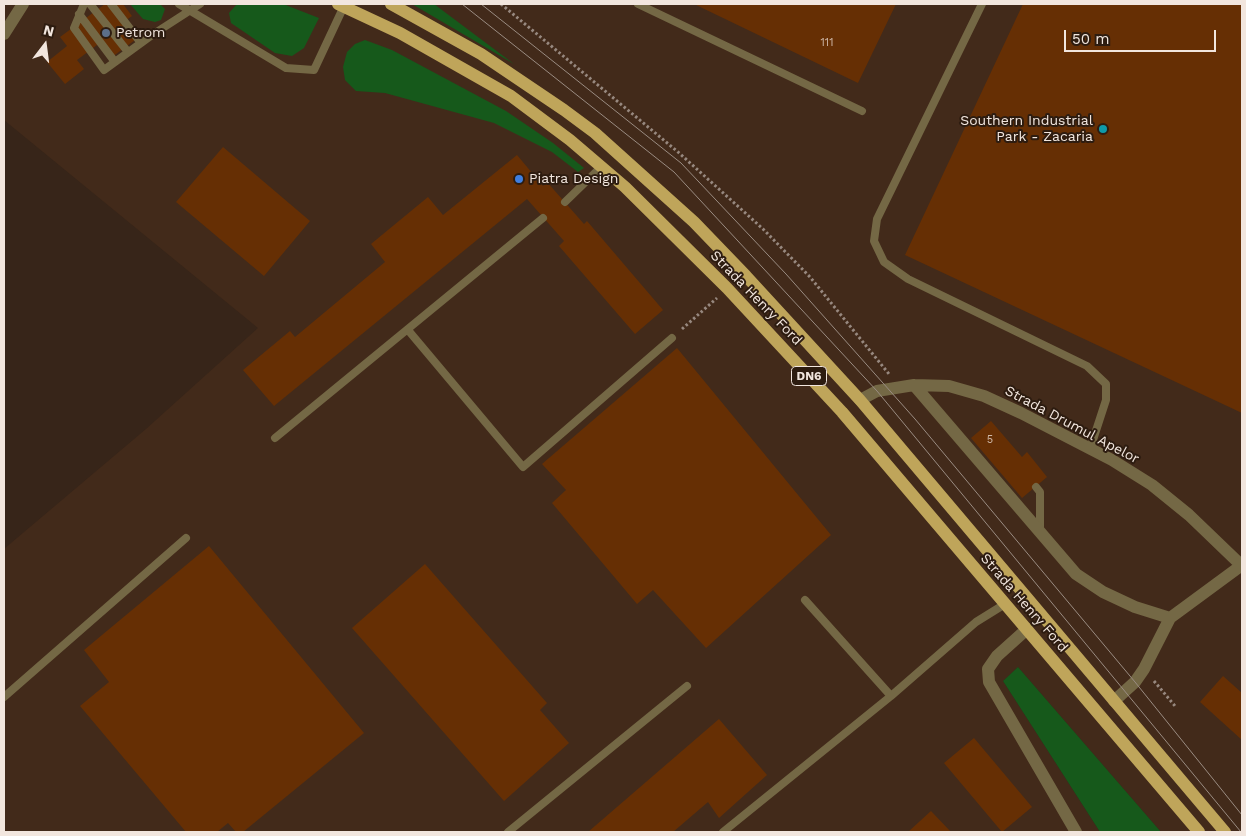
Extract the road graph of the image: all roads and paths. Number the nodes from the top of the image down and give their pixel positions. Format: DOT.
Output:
graph roads {
  1 [pos="23,4"];
  2 [pos="84,4"];
  3 [pos="90,4"];
  4 [pos="111,4"];
  5 [pos="180,4"];
  6 [pos="200,4"];
  7 [pos="391,4"];
  8 [pos="502,4"];
  9 [pos="638,4"];
  10 [pos="982,4"];
  11 [pos="341,5"];
  12 [pos="191,10"];
  13 [pos="79,14"];
  14 [pos="4,34"];
  15 [pos="141,43"];
  16 [pos="128,52"];
  17 [pos="115,62"];
  18 [pos="862,111"];
  19 [pos="602,166"];
  20 [pos="564,202"];
  21 [pos="543,218"];
  22 [pos="727,288"];
  23 [pos="408,330"];
  24 [pos="672,338"];
  25 [pos="914,384"];
  26 [pos="899,386"];
  27 [pos="860,400"];
  28 [pos="276,438"];
  29 [pos="1090,449"];
  30 [pos="1036,487"];
  31 [pos="1040,532"];
  32 [pos="186,538"];
  33 [pos="1242,565"];
  34 [pos="806,600"];
  35 [pos="1004,604"];
  36 [pos="1170,618"];
  37 [pos="1027,629"];
  38 [pos="1144,669"];
  39 [pos="687,686"];
  40 [pos="891,696"];
  41 [pos="4,697"];
  42 [pos="1114,700"];
  43 [pos="1175,706"];
  44 [pos="508,832"];
  45 [pos="723,832"];
  46 [pos="1076,832"];
  47 [pos="1199,832"];
  48 [pos="1225,832"];
  1 -- 14 [label="street"];
  2 -- 13 [label="lane"];
  3 -- 16 [label="lane"];
  4 -- 15 [label="lane"];
  5 -- 12 [label="lane"];
  6 -- 12 [label="lane"];
  7 -- 27 [label="main road, Strada Henry Ford / DN6"];
  8 -- 26 [label="path"];
  9 -- 18 [label="lane"];
  10 -- 29 [label="lane"];
  11 -- 12 [label="lane"];
  11 -- 19 [label="main road, Strada Henry Ford / DN6"];
  12 -- 15 [label="lane"];
  13 -- 17 [label="lane"];
  13 -- 17 [label="lane"];
  15 -- 16 [label="lane"];
  16 -- 17 [label="lane"];
  19 -- 20 [label="lane"];
  19 -- 22 [label="main road, Strada Henry Ford / DN6"];
  21 -- 23 [label="lane"];
  22 -- 24 [label="path"];
  22 -- 35 [label="main road, Strada Henry Ford / DN6"];
  23 -- 24 [label="lane"];
  23 -- 28 [label="lane"];
  25 -- 26 [label="street, Strada Drumul Apelor"];
  25 -- 29 [label="street, Strada Drumul Apelor"];
  25 -- 31 [label="street"];
  26 -- 27 [label="street, Strada Drumul Apelor"];
  27 -- 42 [label="main road, Strada Henry Ford / DN6"];
  29 -- 33 [label="street, Strada Drumul Apelor"];
  30 -- 31 [label="lane"];
  31 -- 36 [label="street"];
  32 -- 41 [label="lane"];
  33 -- 36 [label="street"];
  34 -- 40 [label="lane"];
  35 -- 37 [label="main road, Strada Henry Ford / DN6"];
  35 -- 40 [label="lane"];
  36 -- 38 [label="street"];
  37 -- 46 [label="street"];
  37 -- 47 [label="main road, Strada Henry Ford / DN6"];
  38 -- 42 [label="street"];
  38 -- 43 [label="path"];
  39 -- 44 [label="lane"];
  40 -- 45 [label="lane"];
  42 -- 48 [label="main road, Strada Henry Ford / DN6"];
}
